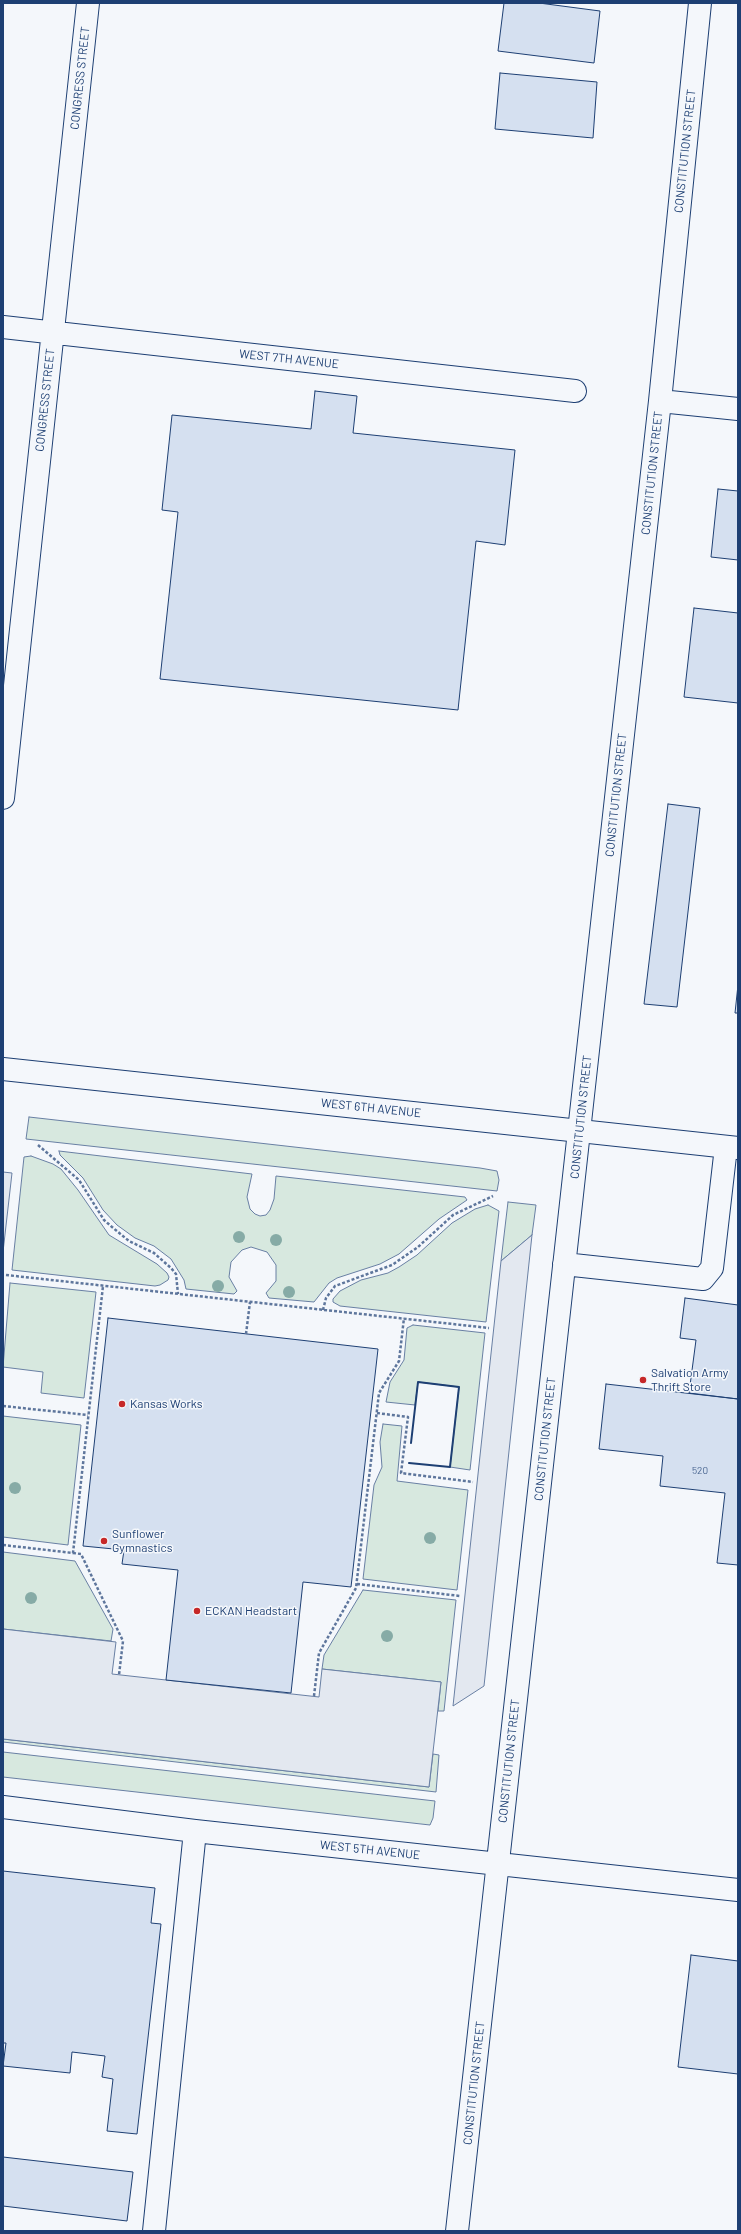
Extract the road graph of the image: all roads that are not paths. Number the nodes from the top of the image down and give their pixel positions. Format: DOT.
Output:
graph roads {
  1 [pos="88,3"];
  2 [pos="700,3"];
  3 [pos="3,328"];
  4 [pos="52,333"];
  5 [pos="575,391"];
  6 [pos="660,401"];
  7 [pos="738,409"];
  8 [pos="3,798"];
  9 [pos="3,1069"];
  10 [pos="579,1130"];
  11 [pos="732,1148"];
  12 [pos="564,1264"];
  13 [pos="3,1807"];
  14 [pos="195,1831"];
  15 [pos="498,1864"];
  16 [pos="738,1890"];
  17 [pos="154,2231"];
  18 [pos="457,2231"];
  1 -- 4 [label="street, CONGRESS STREET"];
  2 -- 6 [label="street, CONSTITUTION STREET"];
  3 -- 4 [label="street, WEST 7TH AVENUE"];
  4 -- 5 [label="street, WEST 7TH AVENUE"];
  4 -- 8 [label="street, CONGRESS STREET"];
  6 -- 7 [label="street"];
  6 -- 10 [label="street, CONSTITUTION STREET"];
  9 -- 10 [label="street, WEST 6TH AVENUE"];
  10 -- 11 [label="street, WEST 6TH AVENUE"];
  10 -- 12 [label="street, CONSTITUTION STREET"];
  11 -- 12 [label="street"];
  12 -- 15 [label="street, CONSTITUTION STREET"];
  13 -- 14 [label="street, WEST 5TH AVENUE"];
  14 -- 15 [label="street, WEST 5TH AVENUE"];
  14 -- 17 [label="street"];
  15 -- 16 [label="street, WEST 5TH AVENUE"];
  15 -- 18 [label="street, CONSTITUTION STREET"];
}
